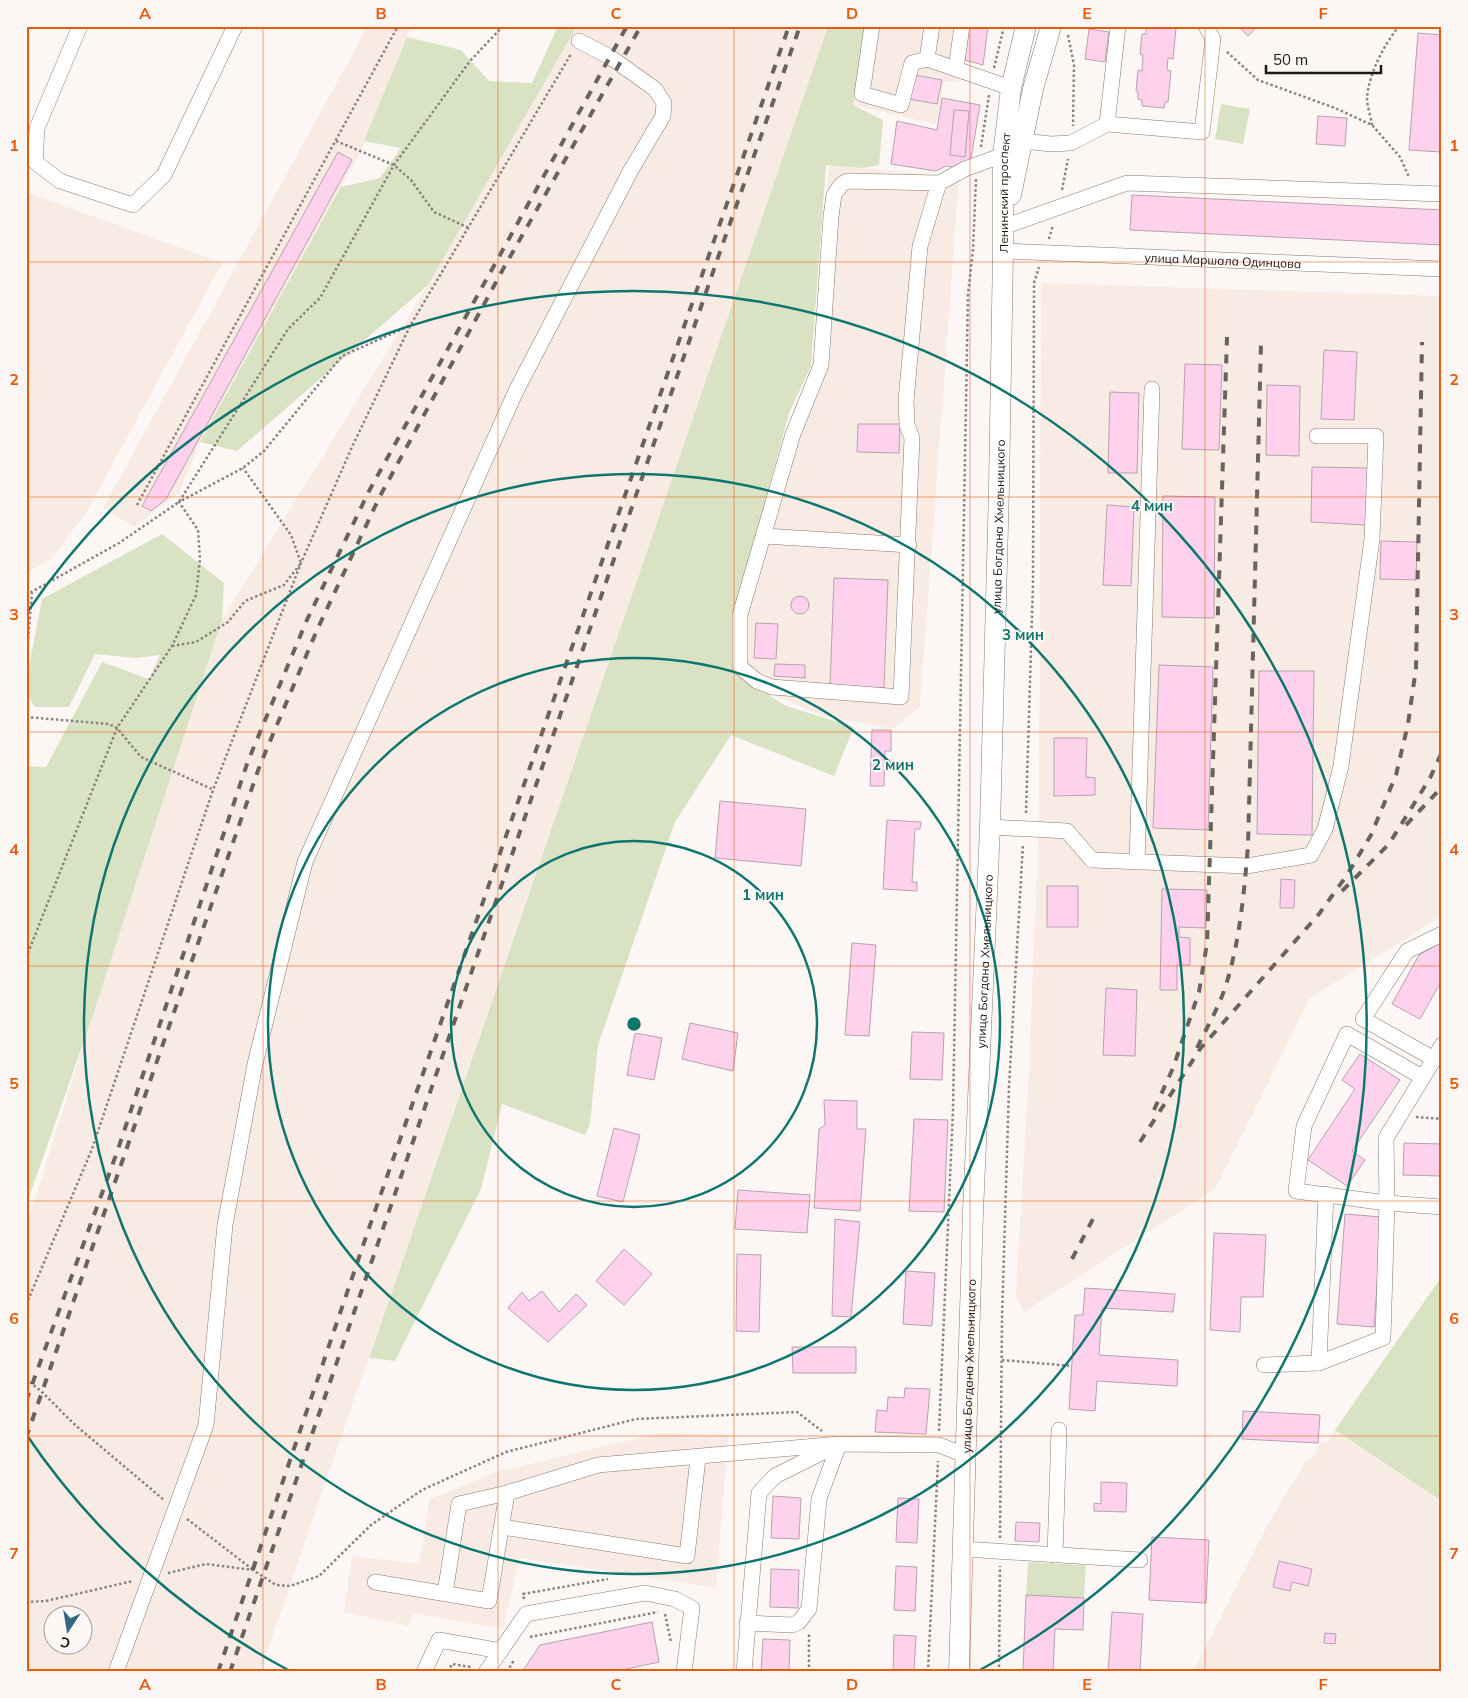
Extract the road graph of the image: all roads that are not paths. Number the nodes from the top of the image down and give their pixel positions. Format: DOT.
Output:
graph roads {
  1 [pos="80,26"];
  2 [pos="235,26"];
  3 [pos="872,26"];
  4 [pos="932,26"];
  5 [pos="962,26"];
  6 [pos="1026,26"];
  7 [pos="1051,26"];
  8 [pos="1118,26"];
  9 [pos="1209,33"];
  10 [pos="579,41"];
  11 [pos="927,59"];
  12 [pos="956,69"];
  13 [pos="1011,88"];
  14 [pos="1107,124"];
  15 [pos="1010,145"];
  16 [pos="939,184"];
  17 [pos="1442,194"];
  18 [pos="1006,226"];
  19 [pos="1004,251"];
  20 [pos="1442,268"];
  21 [pos="1152,389"];
  22 [pos="1317,436"];
  23 [pos="764,536"];
  24 [pos="908,545"];
  25 [pos="990,827"];
  26 [pos="1137,862"];
  27 [pos="1442,934"];
  28 [pos="1442,1045"];
  29 [pos="1434,1058"];
  30 [pos="1422,1078"];
  31 [pos="1326,1194"];
  32 [pos="1387,1203"];
  33 [pos="1442,1207"];
  34 [pos="1319,1363"];
  35 [pos="1264,1365"];
  36 [pos="1059,1430"];
  37 [pos="839,1444"];
  38 [pos="965,1455"];
  39 [pos="698,1458"];
  40 [pos="507,1493"];
  41 [pos="502,1527"];
  42 [pos="963,1549"];
  43 [pos="1055,1555"];
  44 [pos="1140,1560"];
  45 [pos="375,1582"];
  46 [pos="444,1592"];
  47 [pos="747,1622"];
  48 [pos="501,1651"];
  49 [pos="480,1670"];
  50 [pos="116,1672"];
  51 [pos="424,1672"];
  52 [pos="684,1672"];
  53 [pos="744,1672"];
  54 [pos="959,1672"];
  1 -- 2 [label="street"];
  3 -- 11 [label="street"];
  4 -- 11 [label="street"];
  5 -- 12 [label="street"];
  6 -- 13 [label="main road, Ленинский проспект"];
  7 -- 15 [label="main road, Ленинский проспект"];
  8 -- 14 [label="street"];
  9 -- 14 [label="street"];
  10 -- 50 [label="street"];
  11 -- 12 [label="street"];
  12 -- 13 [label="street"];
  13 -- 15 [label="main road, Ленинский проспект"];
  14 -- 15 [label="street"];
  15 -- 16 [label="street"];
  15 -- 18 [label="main road, Ленинский проспект"];
  15 -- 19 [label="main road, Ленинский проспект"];
  16 -- 23 [label="street"];
  16 -- 24 [label="street"];
  17 -- 18 [label="street"];
  18 -- 19 [label="main road, Ленинский проспект"];
  19 -- 20 [label="street, улица Маршала Одинцова"];
  19 -- 25 [label="main road, улица Богдана Хмельницкого"];
  21 -- 26 [label="street"];
  22 -- 26 [label="street"];
  23 -- 24 [label="street"];
  23 -- 24 [label="street"];
  25 -- 26 [label="street"];
  25 -- 38 [label="main road, улица Богдана Хмельницкого"];
  27 -- 29 [label="street"];
  28 -- 29 [label="street"];
  29 -- 30 [label="street"];
  30 -- 31 [label="street"];
  30 -- 32 [label="street"];
  31 -- 32 [label="street"];
  31 -- 34 [label="street"];
  32 -- 33 [label="street"];
  32 -- 34 [label="street"];
  34 -- 35 [label="street"];
  36 -- 43 [label="street"];
  37 -- 38 [label="street"];
  37 -- 39 [label="street"];
  37 -- 47 [label="street"];
  37 -- 47 [label="street"];
  38 -- 42 [label="main road, улица Богдана Хмельницкого"];
  39 -- 40 [label="street"];
  39 -- 41 [label="street"];
  40 -- 41 [label="street"];
  40 -- 46 [label="street"];
  41 -- 46 [label="street"];
  42 -- 43 [label="street"];
  42 -- 54 [label="main road, улица Богдана Хмельницкого"];
  43 -- 44 [label="street"];
  45 -- 46 [label="street"];
  47 -- 53 [label="street"];
  48 -- 49 [label="street"];
  48 -- 51 [label="street"];
  48 -- 52 [label="street"];
}
